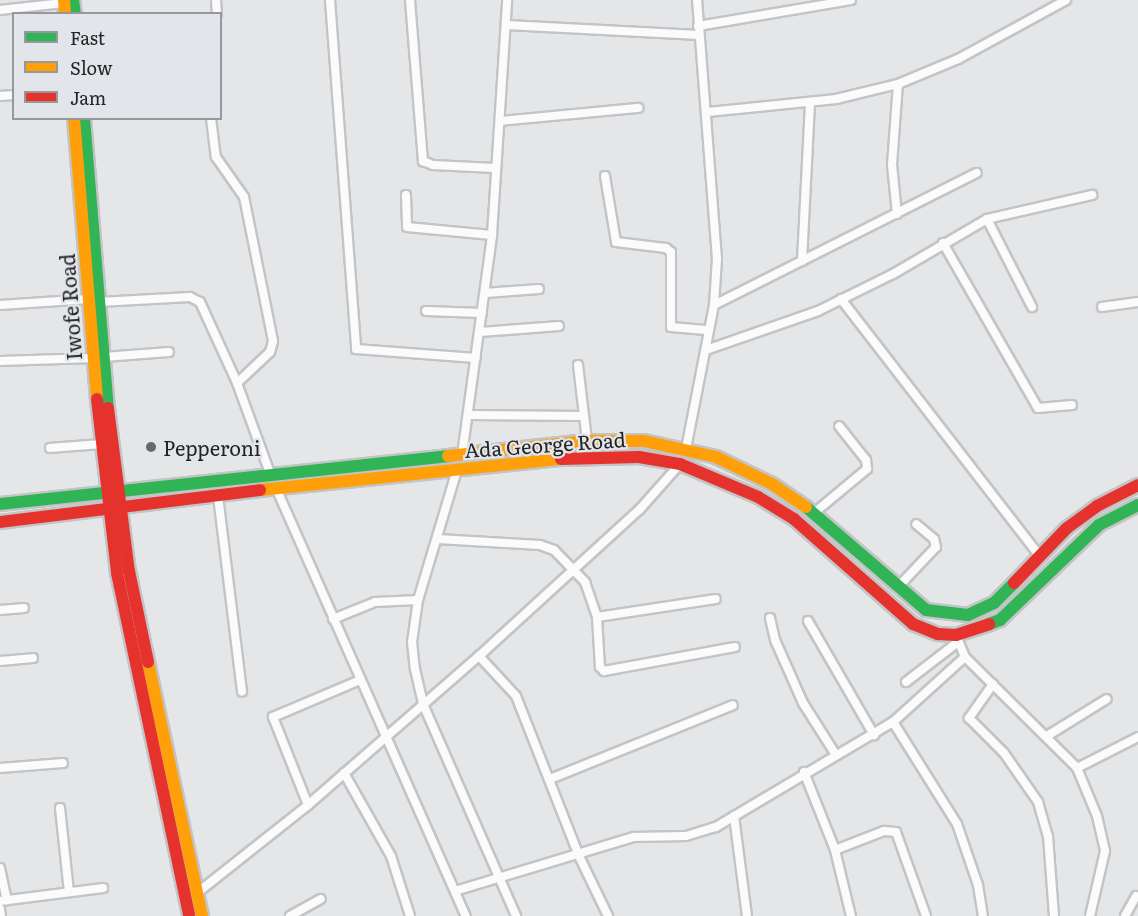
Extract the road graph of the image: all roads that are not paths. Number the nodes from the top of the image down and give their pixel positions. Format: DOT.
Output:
graph roads {
  1 [pos="330,0"];
  2 [pos="410,0"];
  3 [pos="507,0"];
  4 [pos="697,0"];
  5 [pos="851,0"];
  6 [pos="1066,0"];
  7 [pos="67,4"];
  8 [pos="0,10"];
  9 [pos="507,25"];
  10 [pos="699,30"];
  11 [pos="898,84"];
  12 [pos="810,103"];
  13 [pos="638,108"];
  14 [pos="708,112"];
  15 [pos="74,120"];
  16 [pos="84,120"];
  17 [pos="211,120"];
  18 [pos="500,121"];
  19 [pos="495,168"];
  20 [pos="977,173"];
  21 [pos="605,176"];
  22 [pos="406,195"];
  23 [pos="1092,195"];
  24 [pos="897,214"];
  25 [pos="987,219"];
  26 [pos="492,235"];
  27 [pos="943,243"];
  28 [pos="802,261"];
  29 [pos="539,289"];
  30 [pos="485,293"];
  31 [pos="841,299"];
  32 [pos="94,301"];
  33 [pos="1138,302"];
  34 [pos="0,305"];
  35 [pos="714,305"];
  36 [pos="1032,307"];
  37 [pos="1102,307"];
  38 [pos="426,311"];
  39 [pos="482,313"];
  40 [pos="559,326"];
  41 [pos="709,330"];
  42 [pos="480,333"];
  43 [pos="706,350"];
  44 [pos="170,352"];
  45 [pos="98,357"];
  46 [pos="476,358"];
  47 [pos="0,361"];
  48 [pos="578,366"];
  49 [pos="237,383"];
  50 [pos="1072,405"];
  51 [pos="469,415"];
  52 [pos="584,416"];
  53 [pos="839,426"];
  54 [pos="587,441"];
  55 [pos="100,444"];
  56 [pos="50,448"];
  57 [pos="686,449"];
  58 [pos="462,455"];
  59 [pos="114,458"];
  60 [pos="680,464"];
  61 [pos="457,470"];
  62 [pos="270,473"];
  63 [pos="1138,485"];
  64 [pos="148,487"];
  65 [pos="276,488"];
  66 [pos="112,491"];
  67 [pos="218,496"];
  68 [pos="0,504"];
  69 [pos="139,505"];
  70 [pos="1138,505"];
  71 [pos="114,508"];
  72 [pos="814,513"];
  73 [pos="0,522"];
  74 [pos="916,524"];
  75 [pos="124,534"];
  76 [pos="438,539"];
  77 [pos="1038,554"];
  78 [pos="574,568"];
  79 [pos="898,587"];
  80 [pos="716,599"];
  81 [pos="418,600"];
  82 [pos="24,608"];
  83 [pos="0,610"];
  84 [pos="597,617"];
  85 [pos="770,618"];
  86 [pos="333,619"];
  87 [pos="808,621"];
  88 [pos="957,638"];
  89 [pos="735,647"];
  90 [pos="478,656"];
  91 [pos="965,657"];
  92 [pos="33,658"];
  93 [pos="0,661"];
  94 [pos="360,680"];
  95 [pos="906,682"];
  96 [pos="993,684"];
  97 [pos="242,692"];
  98 [pos="1107,699"];
  99 [pos="423,704"];
  100 [pos="733,705"];
  101 [pos="893,722"];
  102 [pos="874,735"];
  103 [pos="384,736"];
  104 [pos="1047,736"];
  105 [pos="1138,737"];
  106 [pos="836,755"];
  107 [pos="63,763"];
  108 [pos="0,768"];
  109 [pos="1077,768"];
  110 [pos="344,772"];
  111 [pos="804,772"];
  112 [pos="550,779"];
  113 [pos="308,805"];
  114 [pos="60,808"];
  115 [pos="734,816"];
  116 [pos="835,850"];
  117 [pos="579,856"];
  118 [pos="0,868"];
  119 [pos="501,877"];
  120 [pos="103,888"];
  121 [pos="455,891"];
  122 [pos="69,892"];
  123 [pos="198,893"];
  124 [pos="1136,896"];
  125 [pos="321,899"];
  126 [pos="4,901"];
  127 [pos="0,909"];
  128 [pos="1,916"];
  129 [pos="189,916"];
  130 [pos="202,916"];
  131 [pos="290,916"];
  132 [pos="410,916"];
  133 [pos="466,916"];
  134 [pos="516,916"];
  135 [pos="608,916"];
  136 [pos="747,916"];
  137 [pos="851,916"];
  138 [pos="926,916"];
  139 [pos="983,916"];
  140 [pos="1054,916"];
  141 [pos="1090,916"];
  142 [pos="1125,916"];
  1 -- 46 [label="street"];
  2 -- 19 [label="street"];
  3 -- 9 [label="street"];
  4 -- 10 [label="street"];
  5 -- 10 [label="street"];
  6 -- 11 [label="street"];
  7 -- 8 [label="street"];
  9 -- 10 [label="street"];
  9 -- 18 [label="street"];
  10 -- 14 [label="street"];
  11 -- 12 [label="street"];
  11 -- 24 [label="street"];
  12 -- 14 [label="street"];
  12 -- 28 [label="street"];
  13 -- 18 [label="street"];
  14 -- 35 [label="street"];
  15 -- 32 [label="main road, Iwofe Road"];
  16 -- 32 [label="main road, Iwofe Road"];
  17 -- 49 [label="street"];
  18 -- 19 [label="street"];
  19 -- 26 [label="street"];
  20 -- 24 [label="street"];
  21 -- 41 [label="street"];
  22 -- 26 [label="street"];
  23 -- 25 [label="street"];
  24 -- 28 [label="street"];
  25 -- 27 [label="street"];
  25 -- 36 [label="street"];
  26 -- 30 [label="street"];
  27 -- 31 [label="street"];
  27 -- 50 [label="street"];
  28 -- 35 [label="street"];
  29 -- 30 [label="street"];
  30 -- 39 [label="street"];
  31 -- 43 [label="street"];
  31 -- 77 [label="street"];
  32 -- 34 [label="street"];
  32 -- 45 [label="main road, Iwofe Road"];
  32 -- 49 [label="street"];
  33 -- 37 [label="street"];
  35 -- 41 [label="street"];
  38 -- 39 [label="street"];
  39 -- 42 [label="street"];
  40 -- 42 [label="street"];
  41 -- 43 [label="street"];
  42 -- 46 [label="street"];
  43 -- 57 [label="street"];
  44 -- 45 [label="street"];
  45 -- 47 [label="street"];
  45 -- 55 [label="main road, Iwofe Road"];
  45 -- 59 [label="main road, Iwofe Road"];
  46 -- 51 [label="street"];
  48 -- 52 [label="street"];
  49 -- 62 [label="street"];
  51 -- 52 [label="street"];
  51 -- 58 [label="street"];
  52 -- 54 [label="street"];
  53 -- 72 [label="street"];
  54 -- 57 [label="main road, Ada George Road"];
  54 -- 58 [label="main road, Ada George Road"];
  55 -- 56 [label="street"];
  55 -- 66 [label="main road, Iwofe Road"];
  57 -- 72 [label="main road, Ada George Road"];
  58 -- 62 [label="main road, Ada George Road"];
  59 -- 64 [label="main road"];
  59 -- 66 [label="main road, Iwofe Road"];
  60 -- 61 [label="main road, Ada George Road"];
  60 -- 78 [label="street"];
  60 -- 88 [label="main road, Ada George Road"];
  61 -- 65 [label="main road, Ada George Road"];
  61 -- 76 [label="street"];
  62 -- 64 [label="main road, Ada George Road"];
  63 -- 77 [label="main road, Ada George Road"];
  64 -- 66 [label="main road, Ada George Road"];
  65 -- 67 [label="main road, Ada George Road"];
  65 -- 86 [label="street"];
  66 -- 68 [label="main road, Ada George Road"];
  66 -- 71 [label="main road"];
  67 -- 69 [label="main road, Ada George Road"];
  67 -- 97 [label="street"];
  69 -- 71 [label="main road, Ada George Road"];
  69 -- 75 [label="main road"];
  70 -- 88 [label="main road, Ada George Road"];
  71 -- 73 [label="main road, Ada George Road"];
  71 -- 75 [label="main road"];
  71 -- 129 [label="main road"];
  72 -- 79 [label="main road, Ada George Road"];
  74 -- 79 [label="street"];
  75 -- 123 [label="main road"];
  76 -- 78 [label="street"];
  76 -- 81 [label="street"];
  77 -- 79 [label="main road, Ada George Road"];
  78 -- 84 [label="street"];
  78 -- 90 [label="street"];
  80 -- 84 [label="street"];
  81 -- 86 [label="street"];
  81 -- 99 [label="street"];
  82 -- 83 [label="street"];
  84 -- 89 [label="street"];
  85 -- 106 [label="street"];
  86 -- 94 [label="street"];
  87 -- 102 [label="street"];
  88 -- 91 [label="street"];
  88 -- 95 [label="street"];
  90 -- 99 [label="street"];
  90 -- 112 [label="street"];
  91 -- 96 [label="street"];
  91 -- 101 [label="street"];
  92 -- 93 [label="street"];
  94 -- 103 [label="street"];
  94 -- 113 [label="street"];
  96 -- 104 [label="street"];
  96 -- 140 [label="street"];
  98 -- 104 [label="street"];
  99 -- 103 [label="street"];
  99 -- 119 [label="street"];
  100 -- 112 [label="street"];
  101 -- 102 [label="street"];
  101 -- 139 [label="street"];
  102 -- 106 [label="street"];
  103 -- 110 [label="street"];
  103 -- 121 [label="street"];
  104 -- 109 [label="street"];
  105 -- 109 [label="street"];
  106 -- 111 [label="street"];
  107 -- 108 [label="street"];
  109 -- 141 [label="street"];
  110 -- 113 [label="street"];
  110 -- 132 [label="street"];
  111 -- 115 [label="street"];
  111 -- 116 [label="street"];
  112 -- 117 [label="street"];
  113 -- 123 [label="street"];
  114 -- 122 [label="street"];
  115 -- 117 [label="street"];
  115 -- 136 [label="street"];
  116 -- 137 [label="street"];
  116 -- 138 [label="street"];
  117 -- 119 [label="street"];
  117 -- 135 [label="street"];
  118 -- 126 [label="street"];
  119 -- 121 [label="street"];
  119 -- 134 [label="street"];
  120 -- 122 [label="street"];
  121 -- 133 [label="street"];
  122 -- 126 [label="street"];
  123 -- 130 [label="main road"];
  124 -- 142 [label="street"];
  125 -- 131 [label="street"];
  127 -- 128 [label="street"];
}
